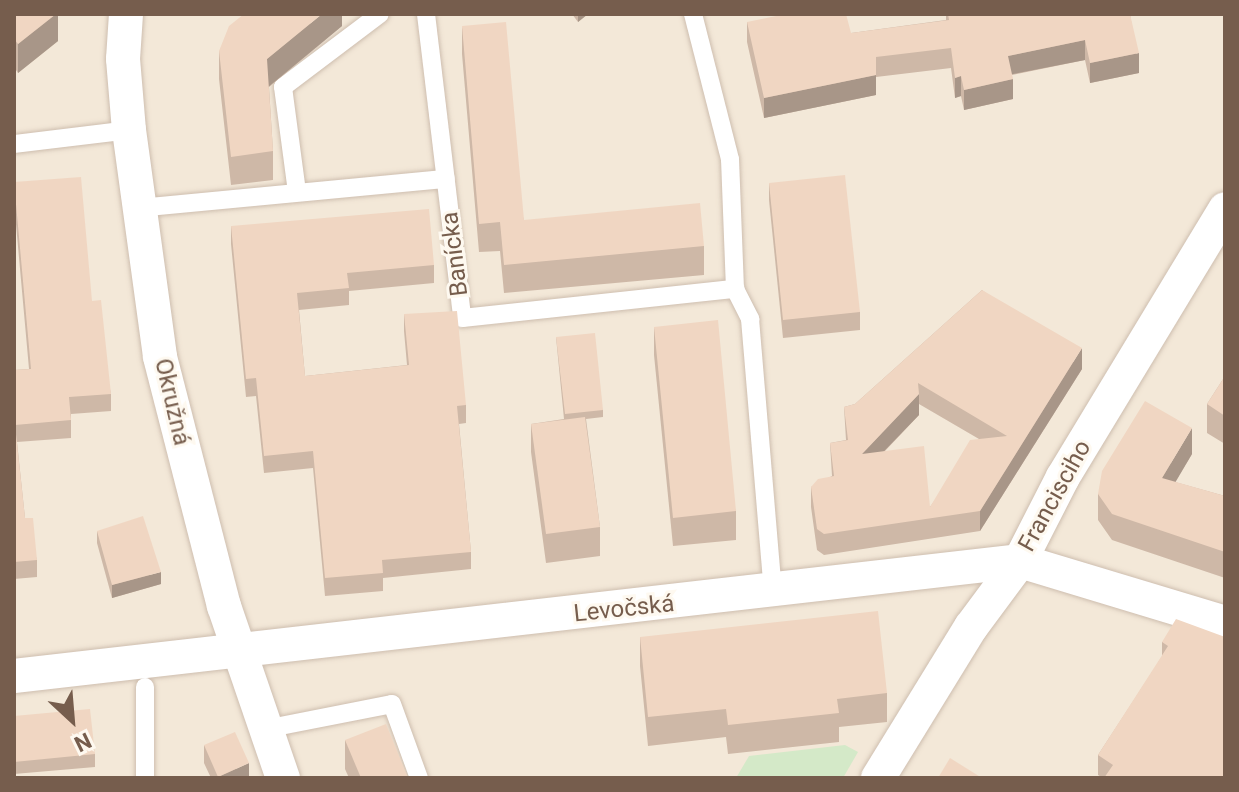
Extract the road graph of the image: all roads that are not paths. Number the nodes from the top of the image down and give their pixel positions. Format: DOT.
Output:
graph roads {
  1 [pos="126,14"];
  2 [pos="380,14"];
  3 [pos="426,14"];
  4 [pos="693,14"];
  5 [pos="129,130"];
  6 [pos="14,144"];
  7 [pos="446,179"];
  8 [pos="297,192"];
  9 [pos="138,208"];
  10 [pos="1225,209"];
  11 [pos="735,289"];
  12 [pos="1020,561"];
  13 [pos="773,591"];
  14 [pos="1225,623"];
  15 [pos="237,649"];
  16 [pos="14,676"];
  17 [pos="145,687"];
  18 [pos="265,729"];
  19 [pos="145,778"];
  20 [pos="283,778"];
  21 [pos="419,778"];
  22 [pos="878,778"];
  1 -- 5 [label="street, Okružná"];
  2 -- 8 [label="lane"];
  3 -- 7 [label="lane, Banícka"];
  4 -- 11 [label="lane"];
  5 -- 6 [label="lane"];
  5 -- 9 [label="street, Okružná"];
  7 -- 8 [label="lane"];
  7 -- 11 [label="lane, Banícka"];
  8 -- 9 [label="lane"];
  9 -- 15 [label="street, Okružná"];
  10 -- 12 [label="street, Francisciho"];
  11 -- 13 [label="lane"];
  12 -- 13 [label="street, Levočská"];
  12 -- 14 [label="street, Levočská"];
  12 -- 22 [label="street, Francisciho"];
  13 -- 15 [label="street, Levočská"];
  15 -- 16 [label="street, Levočská"];
  15 -- 18 [label="street, Okružná"];
  17 -- 19 [label="lane"];
  18 -- 20 [label="street, Okružná"];
  18 -- 21 [label="lane"];
}
